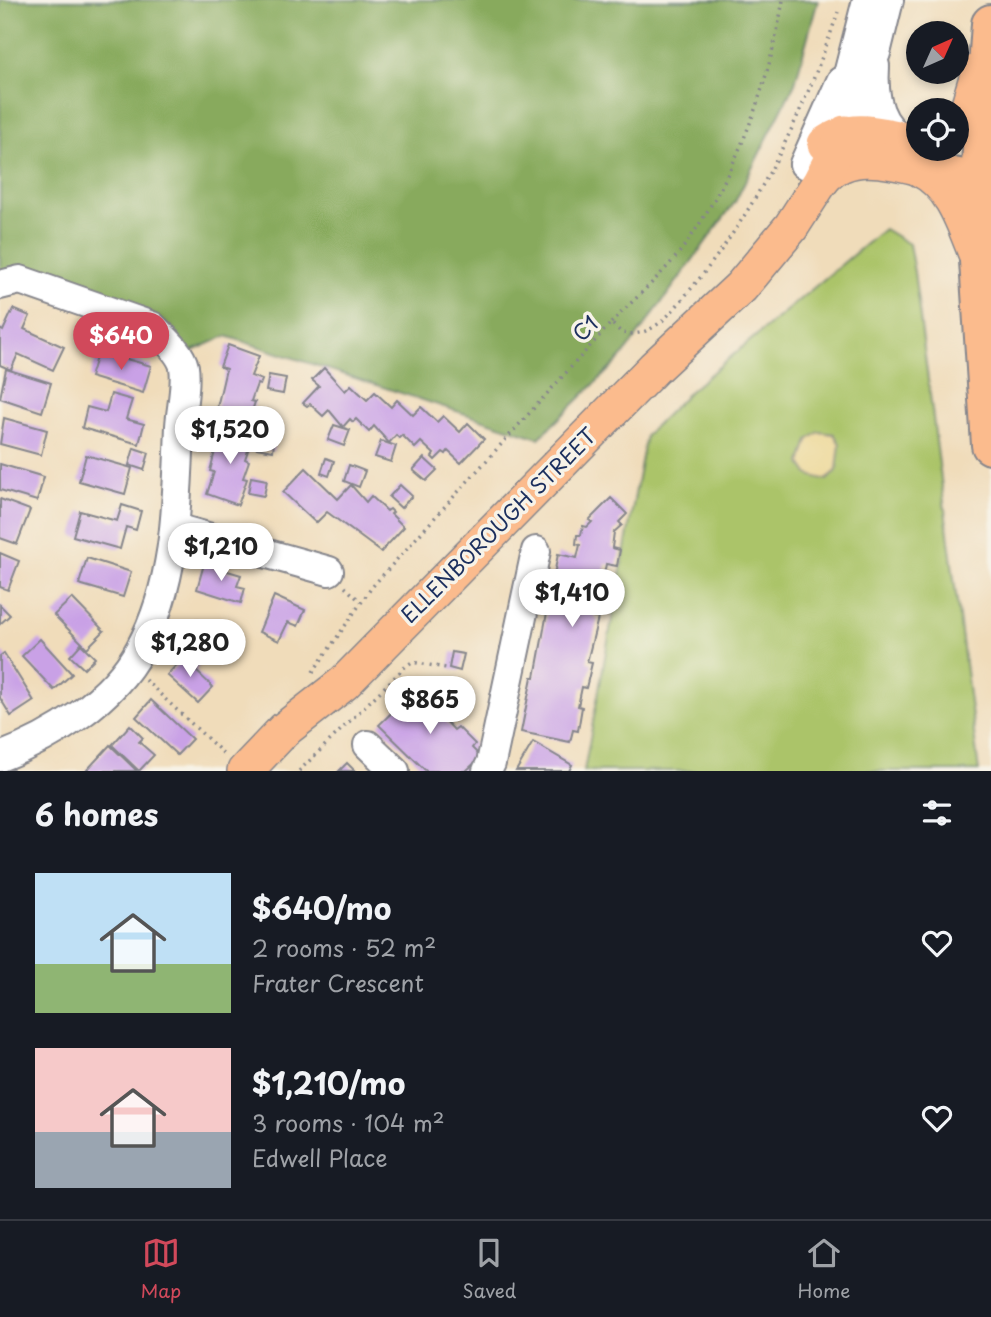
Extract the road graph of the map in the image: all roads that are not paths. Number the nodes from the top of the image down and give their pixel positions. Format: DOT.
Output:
graph roads {
  1 [pos="867,0"];
  2 [pos="889,0"];
  3 [pos="989,34"];
  4 [pos="865,53"];
  5 [pos="969,104"];
  6 [pos="846,132"];
  7 [pos="906,153"];
  8 [pos="915,161"];
  9 [pos="936,161"];
  10 [pos="812,173"];
  11 [pos="985,174"];
  12 [pos="979,261"];
  13 [pos="0,285"];
  14 [pos="991,445"];
  15 [pos="175,528"];
  16 [pos="536,551"];
  17 [pos="329,571"];
  18 [pos="344,683"];
  19 [pos="368,745"];
  20 [pos="0,757"];
  21 [pos="238,766"];
  22 [pos="278,771"];
  23 [pos="395,771"];
  24 [pos="487,771"];
  1 -- 4 [label="street, ELLENBOROUGH STREET"];
  2 -- 4 [label="street, ELLENBOROUGH STREET"];
  3 -- 5 [label="main road"];
  3 -- 11 [label="highway"];
  4 -- 6 [label="street, ELLENBOROUGH STREET"];
  4 -- 7 [label="street"];
  4 -- 10 [label="street, ELLENBOROUGH STREET"];
  6 -- 7 [label="main road, ELLENBOROUGH STREET"];
  6 -- 10 [label="main road"];
  7 -- 10 [label="main road, ELLENBOROUGH STREET"];
  8 -- 12 [label="main road"];
  9 -- 11 [label="main road, ELLENBOROUGH STREET"];
  10 -- 18 [label="main road, ELLENBOROUGH STREET"];
  11 -- 12 [label="highway"];
  12 -- 14 [label="highway"];
  13 -- 15 [label="street"];
  15 -- 17 [label="street"];
  15 -- 20 [label="street"];
  16 -- 24 [label="street"];
  18 -- 21 [label="main road, ELLENBOROUGH STREET"];
  18 -- 22 [label="main road, ELLENBOROUGH STREET"];
  19 -- 23 [label="street"];
}
